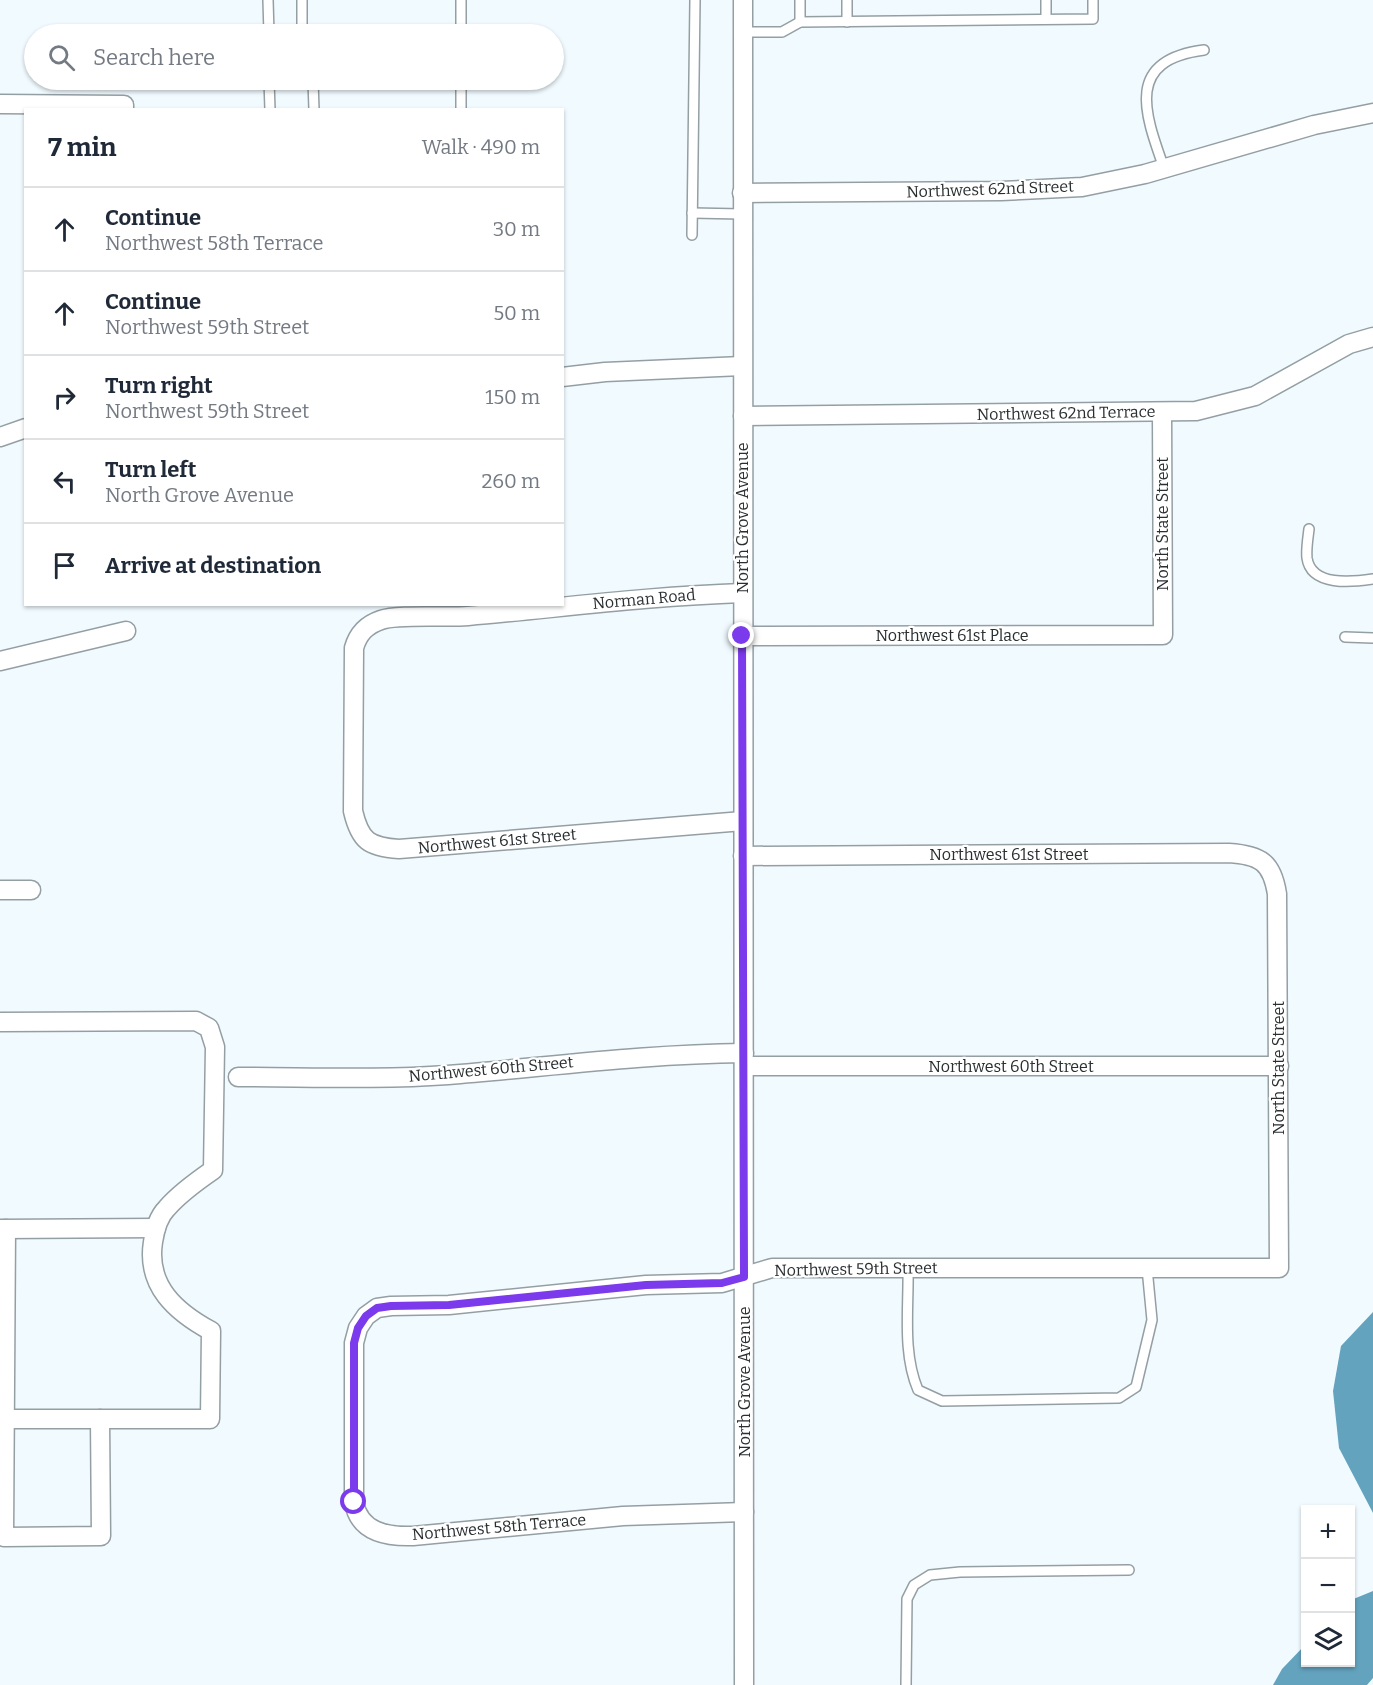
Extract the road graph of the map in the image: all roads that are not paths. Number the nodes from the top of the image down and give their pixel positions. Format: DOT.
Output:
graph roads {
  1 [pos="268,0"];
  2 [pos="302,0"];
  3 [pos="461,0"];
  4 [pos="695,0"];
  5 [pos="743,0"];
  6 [pos="800,0"];
  7 [pos="847,0"];
  8 [pos="1046,0"];
  9 [pos="1093,0"];
  10 [pos="1046,19"];
  11 [pos="800,22"];
  12 [pos="847,22"];
  13 [pos="269,24"];
  14 [pos="302,24"];
  15 [pos="461,24"];
  16 [pos="743,32"];
  17 [pos="1204,50"];
  18 [pos="269,90"];
  19 [pos="313,90"];
  20 [pos="461,90"];
  21 [pos="0,104"];
  22 [pos="124,107"];
  23 [pos="270,108"];
  24 [pos="314,108"];
  25 [pos="461,108"];
  26 [pos="1373,113"];
  27 [pos="1164,168"];
  28 [pos="742,193"];
  29 [pos="692,213"];
  30 [pos="742,214"];
  31 [pos="692,235"];
  32 [pos="1373,337"];
  33 [pos="742,366"];
  34 [pos="564,378"];
  35 [pos="1162,412"];
  36 [pos="743,416"];
  37 [pos="24,429"];
  38 [pos="0,437"];
  39 [pos="1309,529"];
  40 [pos="1373,579"];
  41 [pos="742,593"];
  42 [pos="126,631"];
  43 [pos="1163,635"];
  44 [pos="742,636"];
  45 [pos="1346,637"];
  46 [pos="1373,638"];
  47 [pos="0,661"];
  48 [pos="354,730"];
  49 [pos="743,821"];
  50 [pos="743,856"];
  51 [pos="1270,869"];
  52 [pos="0,890"];
  53 [pos="31,890"];
  54 [pos="0,1022"];
  55 [pos="744,1059"];
  56 [pos="1279,1066"];
  57 [pos="238,1077"];
  58 [pos="156,1228"];
  59 [pos="3,1229"];
  60 [pos="908,1268"];
  61 [pos="1147,1268"];
  62 [pos="1279,1268"];
  63 [pos="744,1277"];
  64 [pos="5,1419"];
  65 [pos="100,1419"];
  66 [pos="354,1420"];
  67 [pos="744,1512"];
  68 [pos="1129,1570"];
  69 [pos="744,1685"];
  70 [pos="906,1685"];
  1 -- 13 [label="lane"];
  2 -- 14 [label="lane"];
  3 -- 15 [label="lane"];
  4 -- 29 [label="lane"];
  5 -- 16 [label="street, North Grove Avenue"];
  6 -- 11 [label="lane"];
  7 -- 12 [label="lane"];
  8 -- 10 [label="lane"];
  9 -- 10 [label="lane"];
  10 -- 12 [label="lane"];
  11 -- 12 [label="lane"];
  11 -- 16 [label="lane"];
  16 -- 28 [label="street, North Grove Avenue"];
  17 -- 27 [label="lane"];
  18 -- 23 [label="lane"];
  19 -- 24 [label="lane"];
  20 -- 25 [label="lane"];
  21 -- 22 [label="street"];
  26 -- 27 [label="street, Northwest 62nd Street"];
  27 -- 28 [label="street, Northwest 62nd Street"];
  28 -- 30 [label="street, North Grove Avenue"];
  29 -- 30 [label="lane"];
  29 -- 31 [label="lane"];
  30 -- 33 [label="street, North Grove Avenue"];
  32 -- 35 [label="street, Northwest 62nd Terrace"];
  33 -- 34 [label="street"];
  33 -- 36 [label="street, North Grove Avenue"];
  35 -- 36 [label="street, Northwest 62nd Terrace"];
  35 -- 43 [label="street, North State Street"];
  36 -- 41 [label="street, North Grove Avenue"];
  37 -- 38 [label="street"];
  39 -- 40 [label="lane"];
  41 -- 44 [label="street, North Grove Avenue"];
  41 -- 48 [label="street, Norman Road"];
  42 -- 47 [label="street"];
  43 -- 44 [label="street, Northwest 61st Place"];
  44 -- 49 [label="street, North Grove Avenue"];
  45 -- 46 [label="lane"];
  48 -- 49 [label="street, Northwest 61st Street"];
  49 -- 50 [label="street, North Grove Avenue"];
  50 -- 51 [label="street, Northwest 61st Street"];
  50 -- 55 [label="street, North Grove Avenue"];
  51 -- 56 [label="street, North State Street"];
  52 -- 53 [label="street"];
  54 -- 58 [label="street"];
  55 -- 56 [label="street, Northwest 60th Street"];
  55 -- 57 [label="street, Northwest 60th Street"];
  55 -- 63 [label="street, North Grove Avenue"];
  56 -- 62 [label="street, North State Street"];
  58 -- 59 [label="street"];
  58 -- 65 [label="street"];
  59 -- 64 [label="street"];
  60 -- 61 [label="street, Northwest 59th Street"];
  60 -- 61 [label="lane"];
  60 -- 63 [label="street, Northwest 59th Street"];
  61 -- 62 [label="street, Northwest 59th Street"];
  63 -- 66 [label="street, Northwest 59th Street"];
  63 -- 67 [label="street, North Grove Avenue"];
  64 -- 65 [label="street"];
  64 -- 65 [label="street"];
  66 -- 67 [label="street, Northwest 58th Terrace"];
  67 -- 69 [label="street, North Grove Avenue"];
  68 -- 70 [label="lane"];
}
